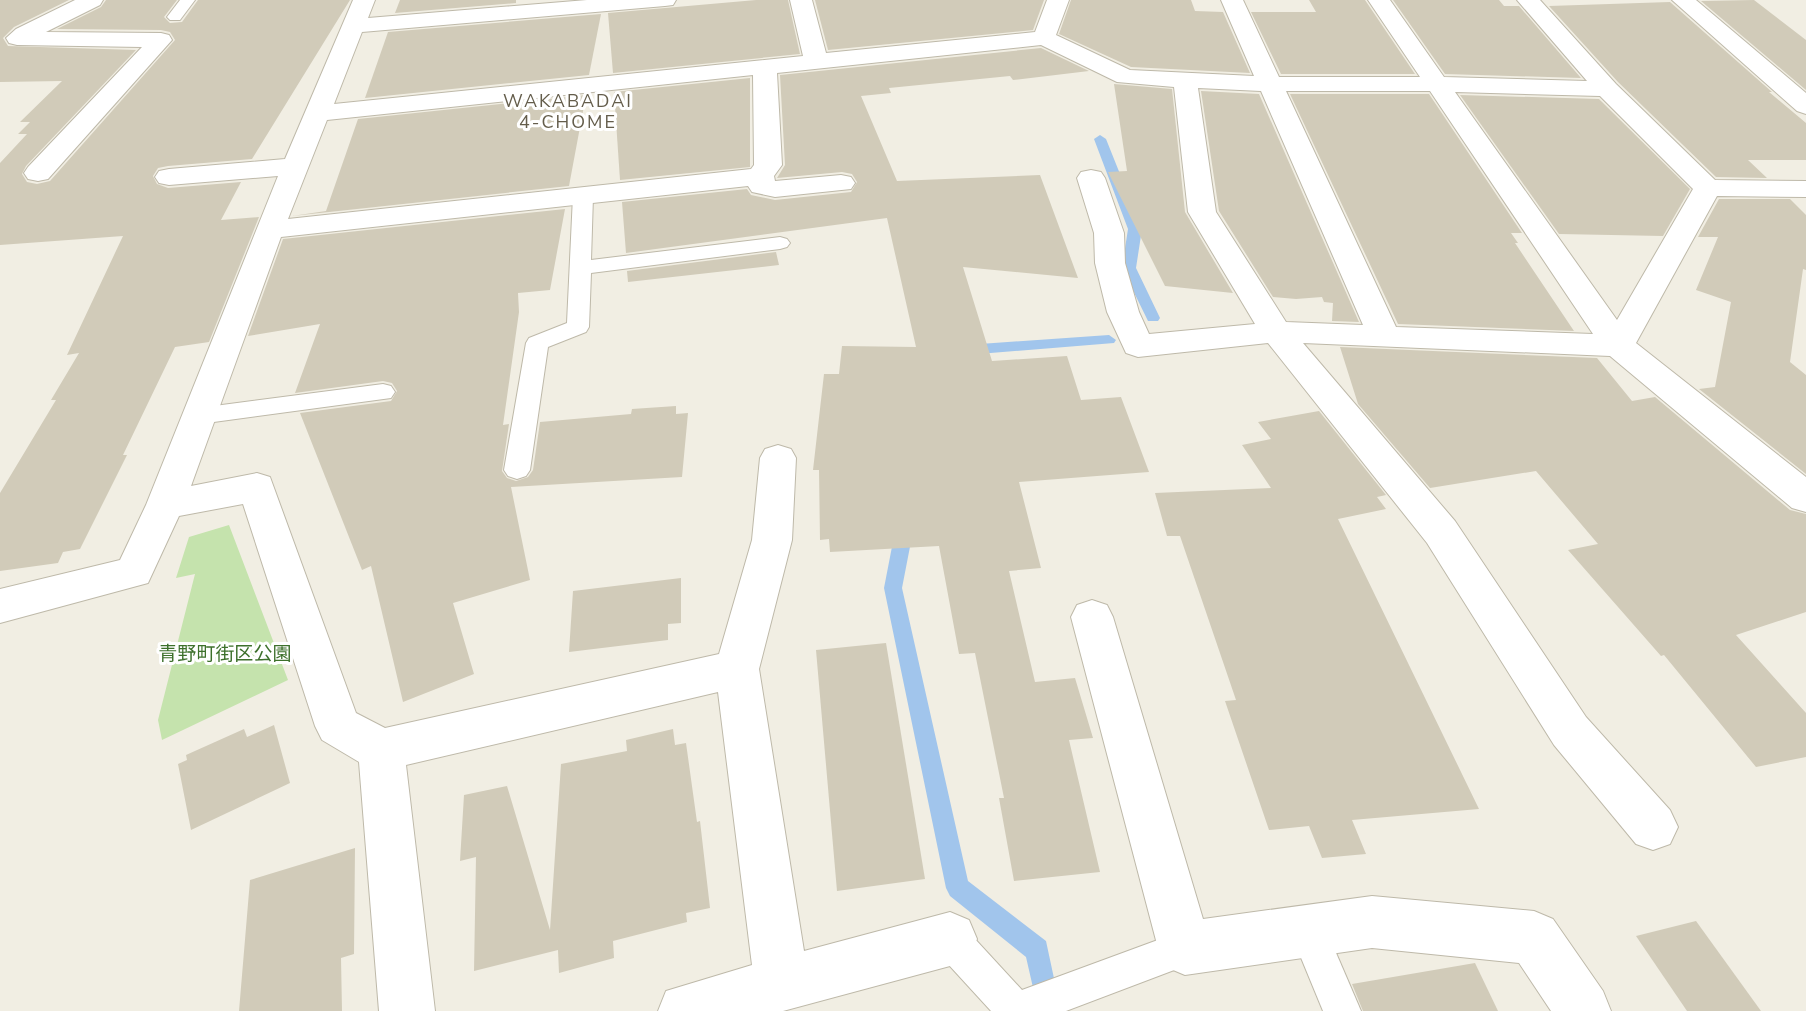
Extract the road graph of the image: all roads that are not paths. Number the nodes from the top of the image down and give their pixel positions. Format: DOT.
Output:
graph roads {
  1 [pos="92,0"];
  2 [pos="188,0"];
  3 [pos="665,0"];
  4 [pos="801,0"];
  5 [pos="1058,0"];
  6 [pos="1232,0"];
  7 [pos="1379,0"];
  8 [pos="1528,0"];
  9 [pos="1684,0"];
  10 [pos="358,13"];
  11 [pos="175,17"];
  12 [pos="1044,38"];
  13 [pos="9,42"];
  14 [pos="816,62"];
  15 [pos="765,69"];
  16 [pos="1185,80"];
  17 [pos="1270,84"];
  18 [pos="1436,84"];
  19 [pos="1607,89"];
  20 [pos="1806,106"];
  21 [pos="317,113"];
  22 [pos="297,166"];
  23 [pos="38,173"];
  24 [pos="760,176"];
  25 [pos="170,177"];
  26 [pos="1091,178"];
  27 [pos="841,183"];
  28 [pos="1708,188"];
  29 [pos="1806,189"];
  30 [pos="583,196"];
  31 [pos="269,230"];
  32 [pos="780,243"];
  33 [pos="580,268"];
  34 [pos="1276,332"];
  35 [pos="1384,336"];
  36 [pos="1618,346"];
  37 [pos="383,392"];
  38 [pos="199,416"];
  39 [pos="778,458"];
  40 [pos="517,470"];
  41 [pos="1806,498"];
  42 [pos="165,505"];
  43 [pos="0,606"];
  44 [pos="1091,617"];
  45 [pos="737,669"];
  46 [pos="381,750"];
  47 [pos="1653,827"];
  48 [pos="1308,931"];
  49 [pos="950,939"];
  50 [pos="1185,948"];
  51 [pos="782,984"];
  52 [pos="407,1011"];
  53 [pos="686,1011"];
  54 [pos="1342,1011"];
  55 [pos="1583,1011"];
  1 -- 13 [label="street"];
  2 -- 11 [label="lane"];
  3 -- 10 [label="street"];
  4 -- 14 [label="street"];
  5 -- 12 [label="street"];
  6 -- 17 [label="street"];
  7 -- 18 [label="street"];
  8 -- 19 [label="street"];
  9 -- 20 [label="street"];
  10 -- 21 [label="street"];
  12 -- 14 [label="street"];
  12 -- 16 [label="street"];
  13 -- 23 [label="street"];
  14 -- 15 [label="street"];
  15 -- 21 [label="street"];
  15 -- 24 [label="street"];
  16 -- 17 [label="street"];
  16 -- 34 [label="street"];
  17 -- 18 [label="street"];
  17 -- 35 [label="street"];
  18 -- 19 [label="street"];
  18 -- 36 [label="street"];
  19 -- 28 [label="street"];
  21 -- 22 [label="street"];
  22 -- 25 [label="street"];
  22 -- 31 [label="street"];
  24 -- 27 [label="street"];
  24 -- 30 [label="street"];
  26 -- 34 [label="street"];
  28 -- 29 [label="street"];
  28 -- 36 [label="street"];
  30 -- 31 [label="street"];
  30 -- 33 [label="lane"];
  31 -- 38 [label="street"];
  32 -- 33 [label="lane"];
  33 -- 40 [label="lane"];
  34 -- 35 [label="street"];
  34 -- 47 [label="street"];
  35 -- 36 [label="street"];
  36 -- 41 [label="street"];
  37 -- 38 [label="lane"];
  38 -- 42 [label="street"];
  39 -- 45 [label="street"];
  42 -- 43 [label="street"];
  42 -- 46 [label="street"];
  44 -- 50 [label="street"];
  45 -- 46 [label="street"];
  45 -- 51 [label="street"];
  46 -- 52 [label="street"];
  48 -- 50 [label="street"];
  48 -- 54 [label="lane"];
  48 -- 55 [label="street"];
  49 -- 50 [label="lane"];
  49 -- 51 [label="street"];
  51 -- 53 [label="street"];
}
